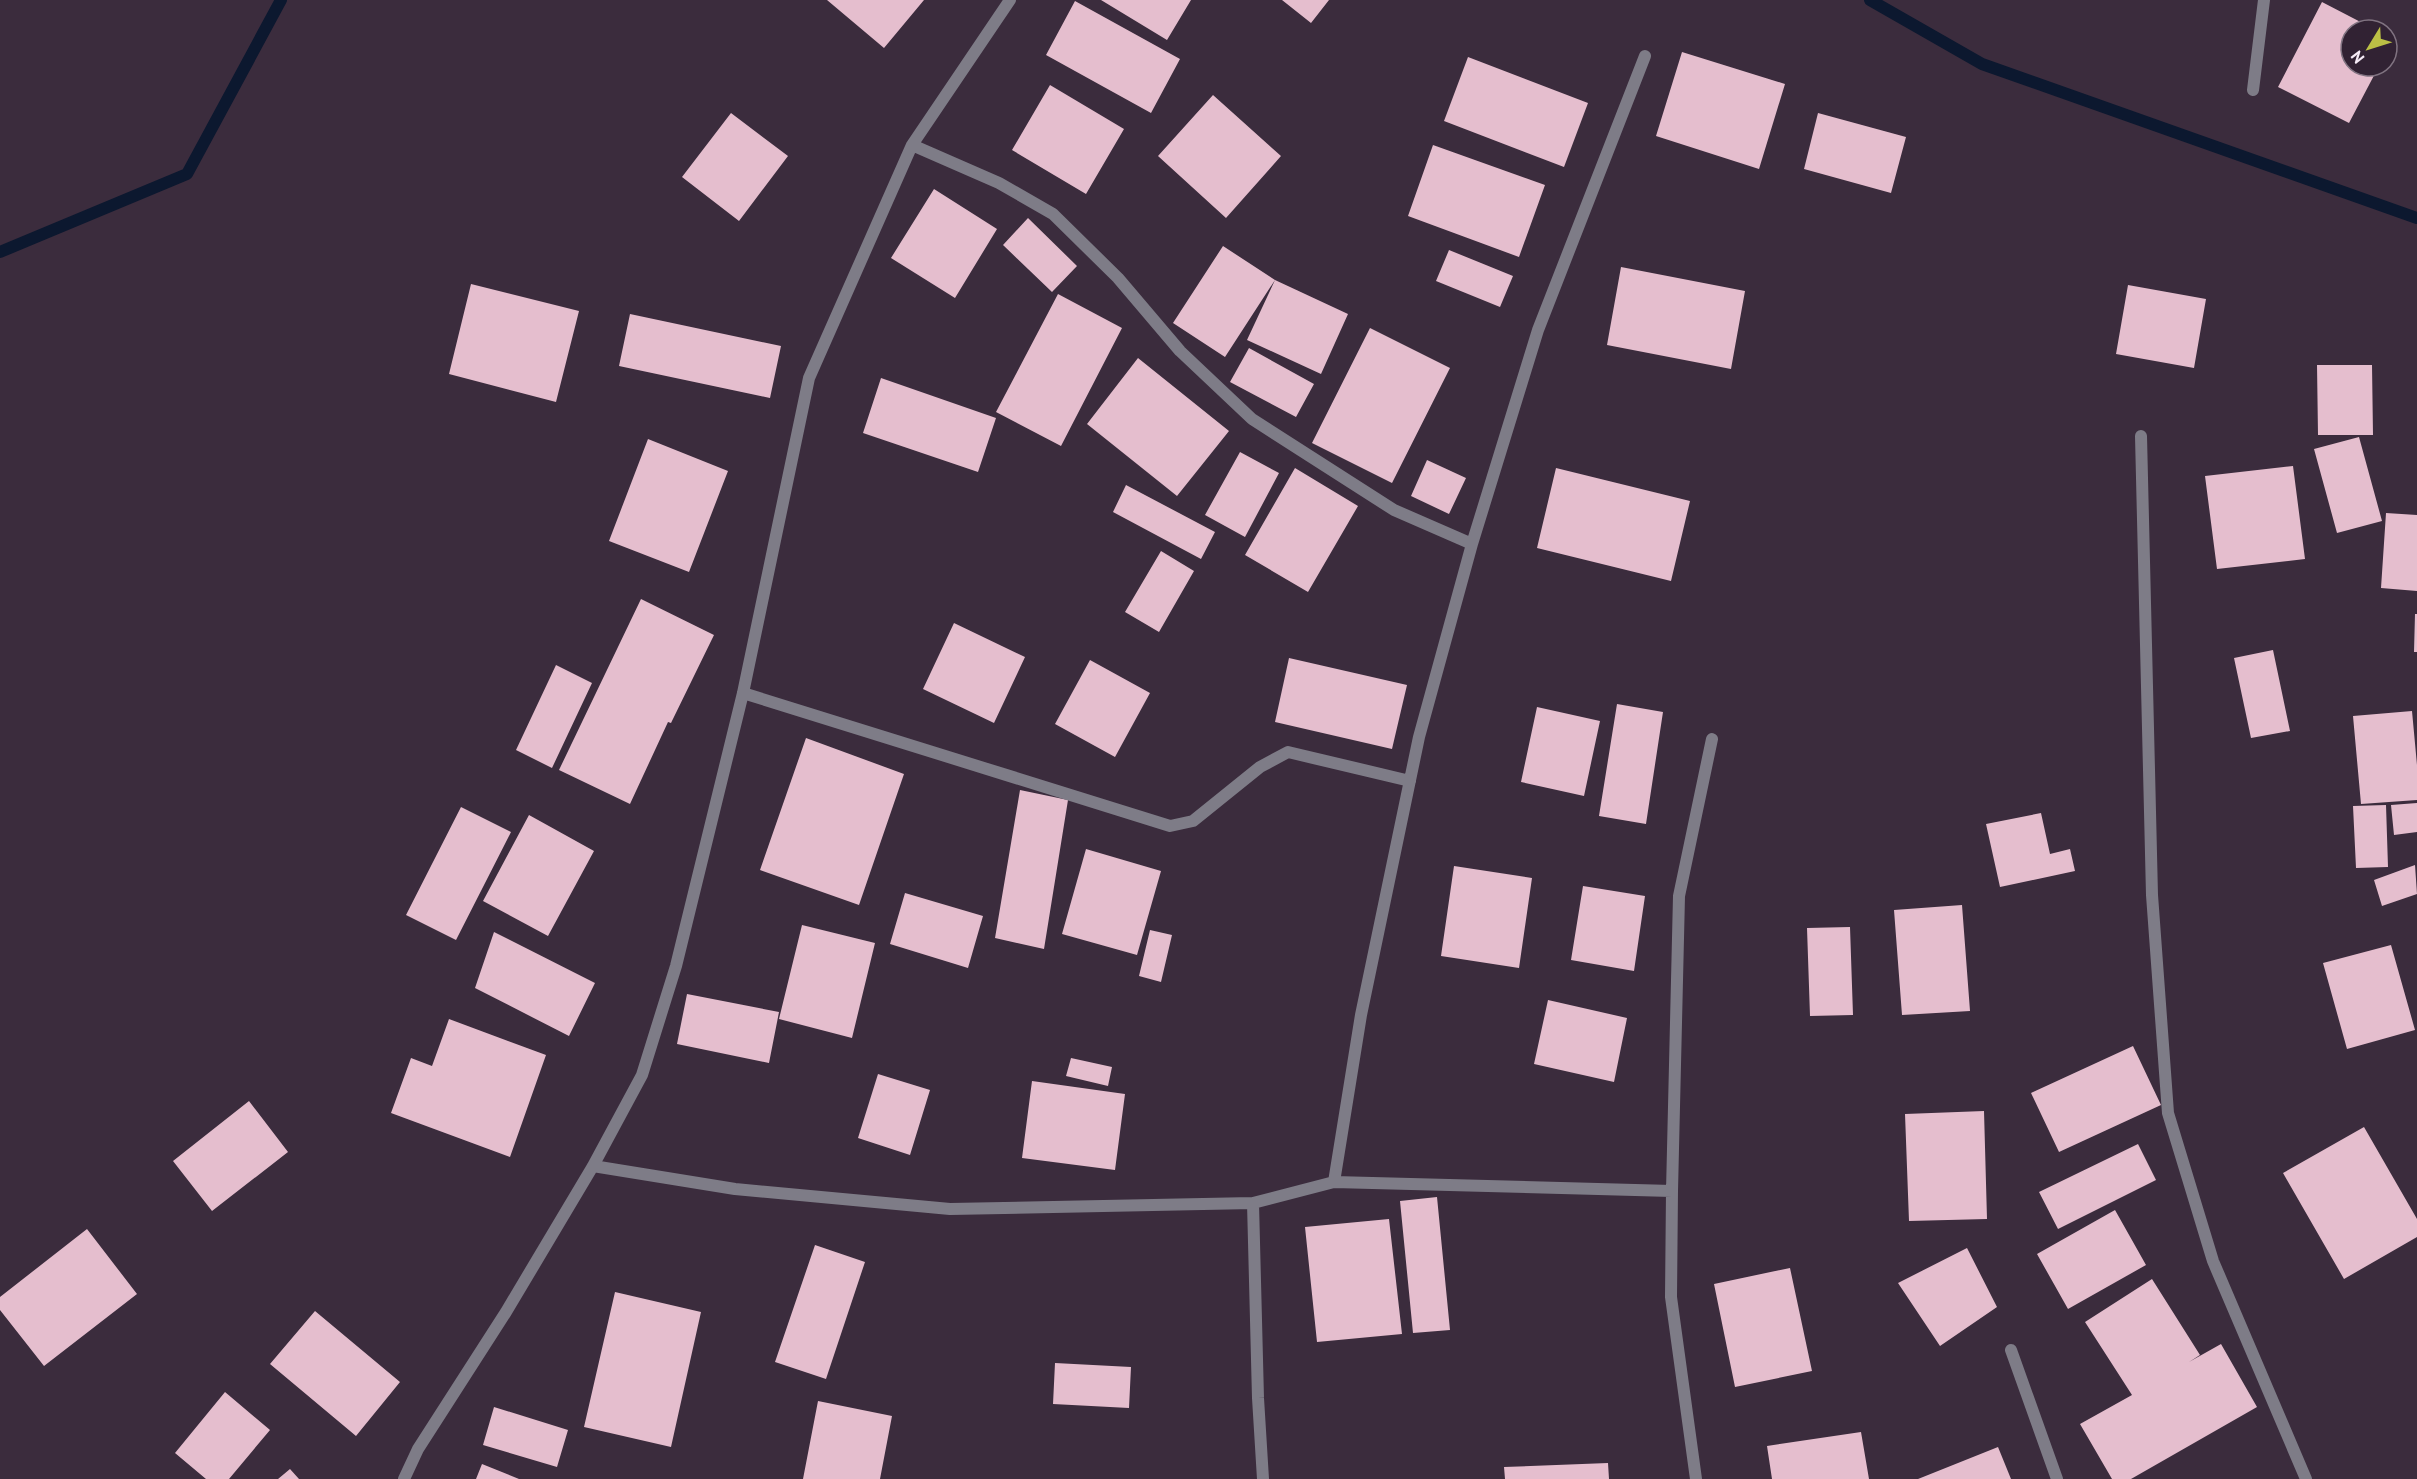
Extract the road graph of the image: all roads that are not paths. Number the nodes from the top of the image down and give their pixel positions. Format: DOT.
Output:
graph roads {
  1 [pos="1010,0"];
  2 [pos="2264,0"];
  3 [pos="1646,56"];
  4 [pos="2253,90"];
  5 [pos="912,145"];
  6 [pos="2141,436"];
  7 [pos="1472,544"];
  8 [pos="743,693"];
  9 [pos="1712,739"];
  10 [pos="1410,781"];
  11 [pos="593,1166"];
  12 [pos="1334,1182"];
  13 [pos="1672,1191"];
  14 [pos="1253,1203"];
  15 [pos="2011,1350"];
  16 [pos="405,1479"];
  17 [pos="1263,1479"];
  18 [pos="1696,1479"];
  19 [pos="2057,1479"];
  20 [pos="2306,1479"];
  1 -- 5 [label="street"];
  2 -- 4 [label="street"];
  3 -- 7 [label="street"];
  5 -- 7 [label="street"];
  5 -- 8 [label="street"];
  6 -- 20 [label="street"];
  7 -- 10 [label="street"];
  8 -- 10 [label="street"];
  8 -- 11 [label="street"];
  9 -- 13 [label="street"];
  10 -- 12 [label="street"];
  11 -- 14 [label="street"];
  11 -- 16 [label="street"];
  12 -- 13 [label="street"];
  12 -- 14 [label="street"];
  13 -- 18 [label="street"];
  14 -- 17 [label="street"];
  15 -- 19 [label="street"];
}
